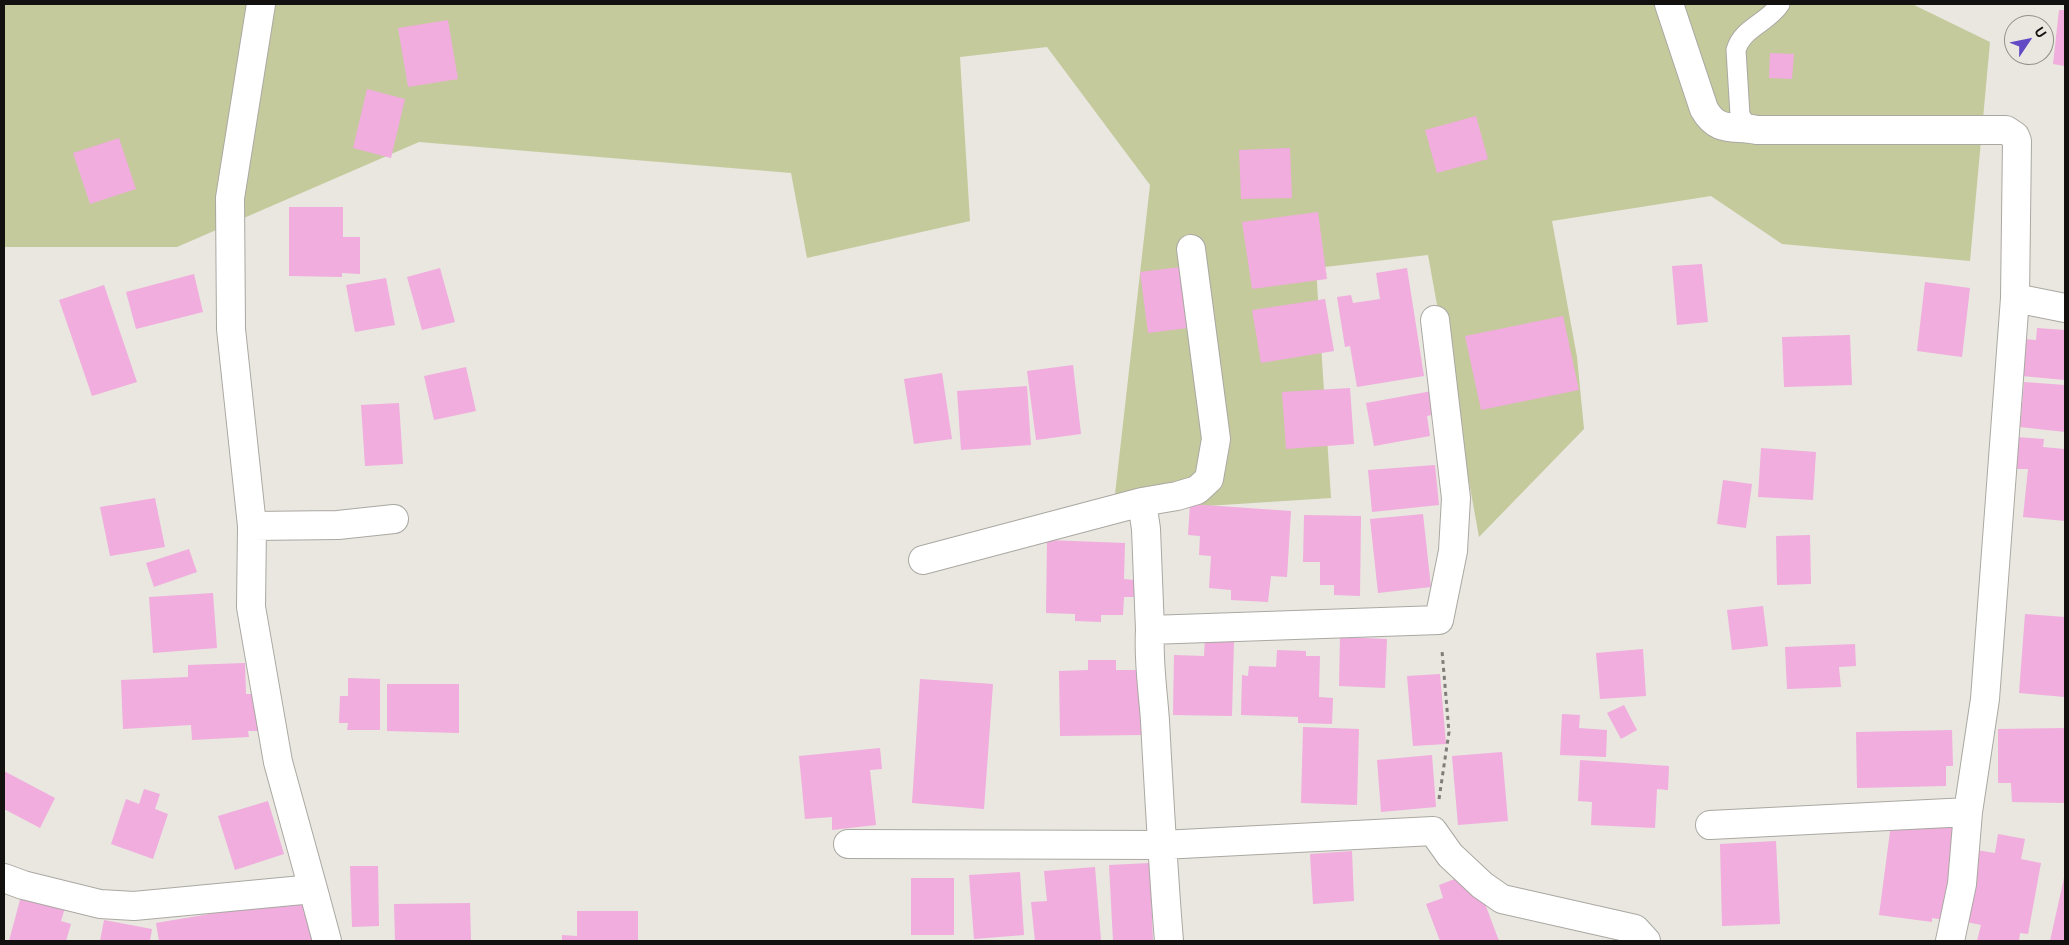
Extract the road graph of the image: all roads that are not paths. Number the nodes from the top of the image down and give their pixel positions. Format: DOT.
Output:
graph roads {
  1 [pos="261,4"];
  2 [pos="1669,4"];
  3 [pos="1780,4"];
  4 [pos="1748,128"];
  5 [pos="1191,249"];
  6 [pos="2014,298"];
  7 [pos="2065,308"];
  8 [pos="1435,320"];
  9 [pos="1142,502"];
  10 [pos="394,519"];
  11 [pos="252,526"];
  12 [pos="924,560"];
  13 [pos="1150,630"];
  14 [pos="1968,812"];
  15 [pos="1710,825"];
  16 [pos="848,844"];
  17 [pos="1162,845"];
  18 [pos="4,878"];
  19 [pos="313,889"];
  20 [pos="327,941"];
  21 [pos="1169,941"];
  22 [pos="1646,941"];
  23 [pos="1950,941"];
  1 -- 11 [label="street"];
  2 -- 4 [label="street"];
  3 -- 4 [label="lane"];
  4 -- 6 [label="street"];
  5 -- 9 [label="street"];
  6 -- 7 [label="street"];
  6 -- 14 [label="street"];
  8 -- 13 [label="street"];
  9 -- 12 [label="street"];
  9 -- 13 [label="street"];
  10 -- 11 [label="street"];
  11 -- 19 [label="street"];
  13 -- 17 [label="street"];
  14 -- 15 [label="street"];
  14 -- 23 [label="street"];
  16 -- 17 [label="street"];
  17 -- 21 [label="street"];
  17 -- 22 [label="street"];
  18 -- 19 [label="street"];
  19 -- 20 [label="street"];
}
